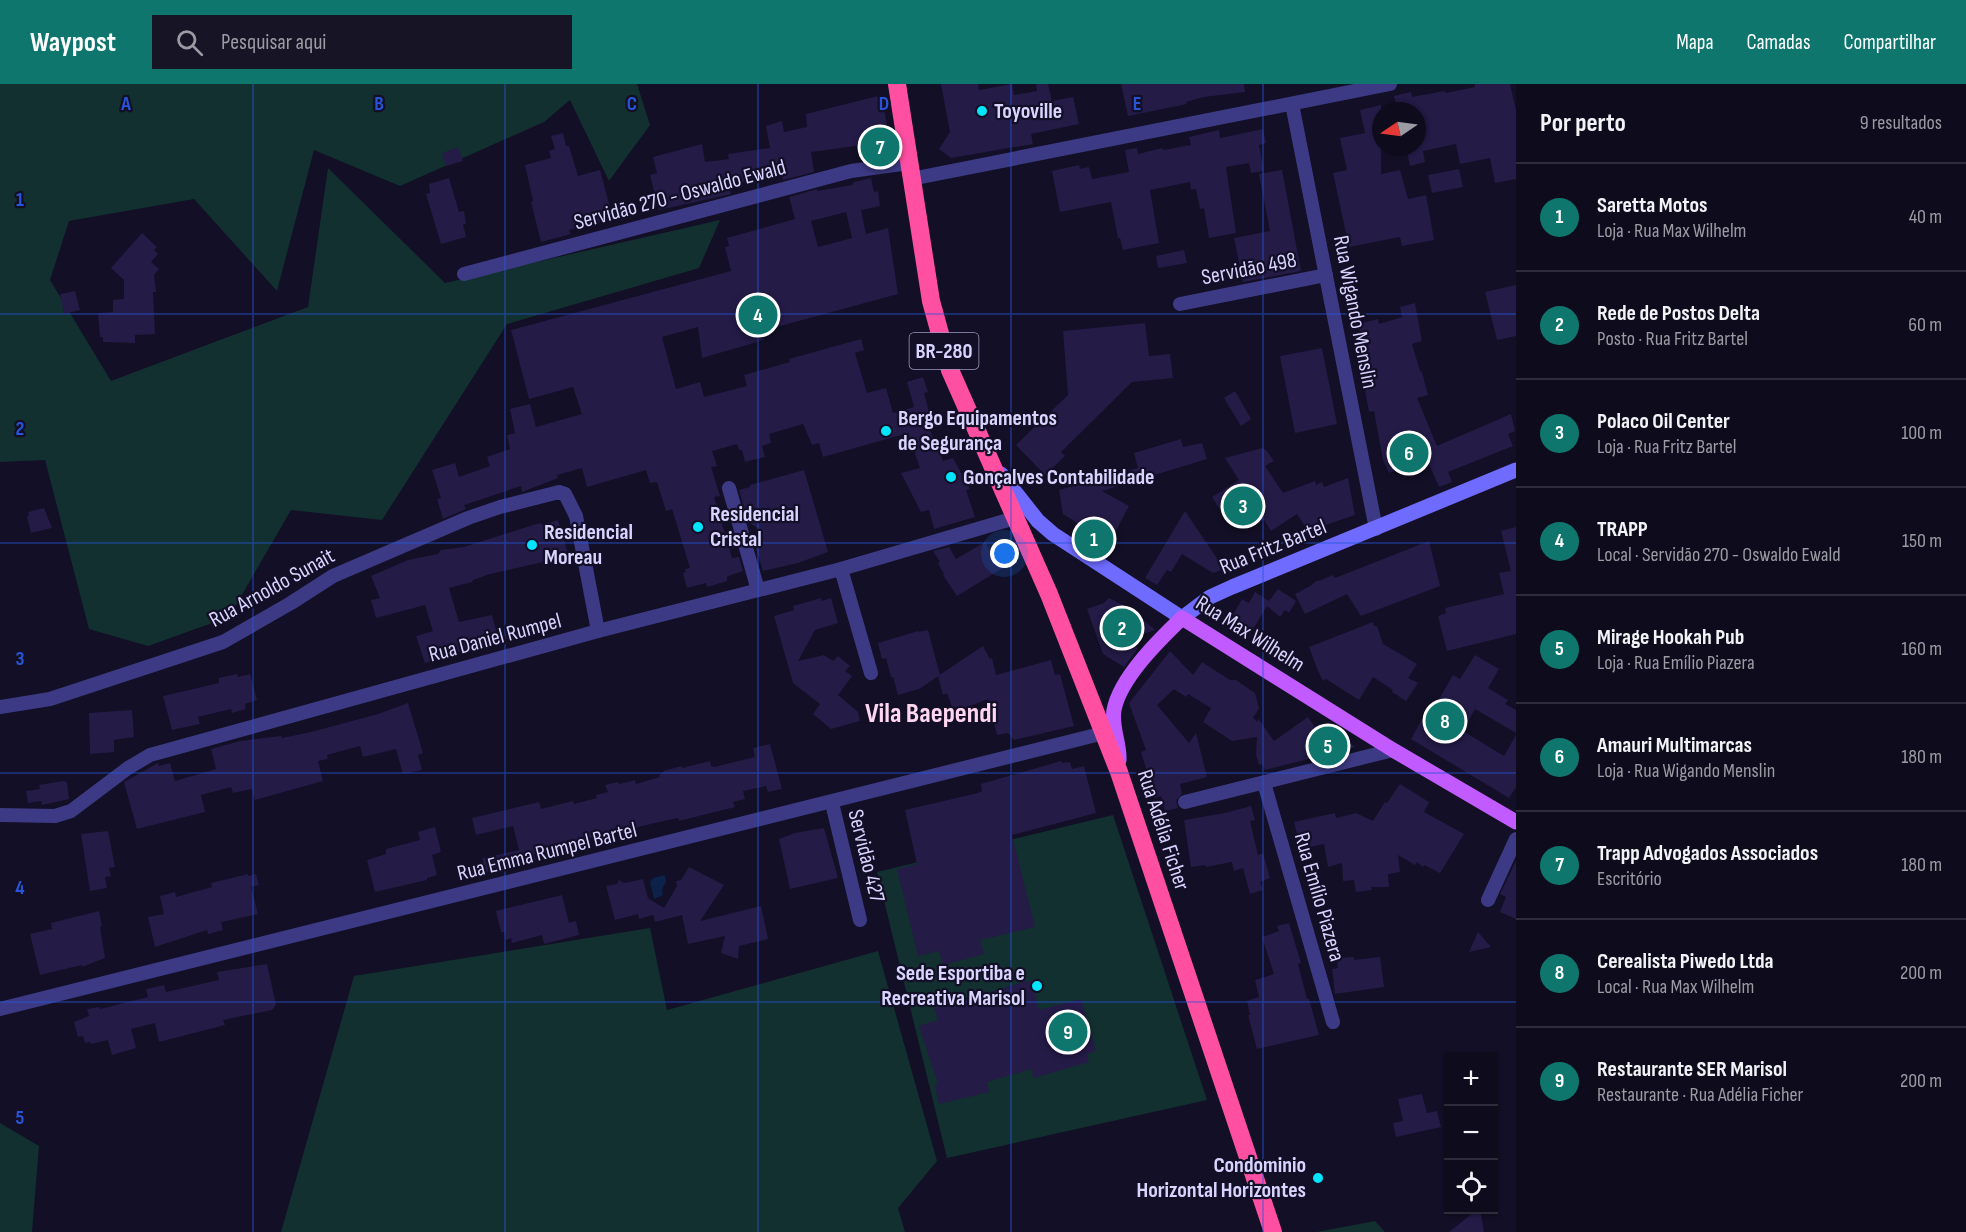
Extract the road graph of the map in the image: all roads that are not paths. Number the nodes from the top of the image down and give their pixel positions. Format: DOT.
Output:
graph roads {
  1 [pos="897,84"];
  2 [pos="1390,84"];
  3 [pos="1292,104"];
  4 [pos="910,171"];
  5 [pos="464,274"];
  6 [pos="1326,275"];
  7 [pos="1180,304"];
  8 [pos="985,453"];
  9 [pos="1516,470"];
  10 [pos="729,488"];
  11 [pos="1015,518"];
  12 [pos="1377,529"];
  13 [pos="840,569"];
  14 [pos="759,590"];
  15 [pos="1182,618"];
  16 [pos="598,632"];
  17 [pos="871,673"];
  18 [pos="0,706"];
  19 [pos="1104,733"];
  20 [pos="1393,750"];
  21 [pos="1119,772"];
  22 [pos="1264,783"];
  23 [pos="1185,802"];
  24 [pos="832,803"];
  25 [pos="0,816"];
  26 [pos="1516,822"];
  27 [pos="1516,839"];
  28 [pos="1488,900"];
  29 [pos="860,920"];
  30 [pos="0,1010"];
  31 [pos="1333,1022"];
  32 [pos="1273,1232"];
  1 -- 4 [label="highway, BR-280"];
  2 -- 3 [label="street, Servidão 270 - Oswaldo Ewald"];
  3 -- 4 [label="street, Servidão 270 - Oswaldo Ewald"];
  3 -- 6 [label="street, Rua Wigando Menslin"];
  4 -- 5 [label="street, Servidão 270 - Oswaldo Ewald"];
  4 -- 8 [label="highway, BR-280"];
  6 -- 7 [label="street, Servidão 498"];
  6 -- 12 [label="street, Rua Wigando Menslin"];
  8 -- 11 [label="highway, Rua Adélia Ficher"];
  8 -- 15 [label="street, Rua Max Wilhelm"];
  9 -- 12 [label="street, Rua Fritz Bartel"];
  10 -- 14 [label="street"];
  11 -- 13 [label="street, Rua Daniel Rumpel"];
  11 -- 19 [label="highway, Rua Adélia Ficher"];
  12 -- 15 [label="street, Rua Fritz Bartel"];
  13 -- 14 [label="street, Rua Daniel Rumpel"];
  13 -- 17 [label="street"];
  14 -- 16 [label="street, Rua Daniel Rumpel"];
  15 -- 20 [label="main road, Rua Max Wilhelm"];
  15 -- 21 [label="main road, Rua Fritz Bartel"];
  16 -- 18 [label="street, Rua Arnoldo Sunait"];
  16 -- 25 [label="street, Rua Daniel Rumpel"];
  19 -- 21 [label="highway, Rua Adélia Ficher"];
  19 -- 24 [label="street, Rua Emma Rumpel Bartel"];
  20 -- 22 [label="street"];
  20 -- 26 [label="main road, Rua Max Wilhelm"];
  21 -- 32 [label="highway, Rua Adélia Ficher"];
  22 -- 23 [label="street"];
  22 -- 31 [label="street, Rua Emílio Piazera"];
  24 -- 29 [label="street, Servidão 427"];
  24 -- 30 [label="street, Rua Emma Rumpel Bartel"];
  27 -- 28 [label="street"];
}
